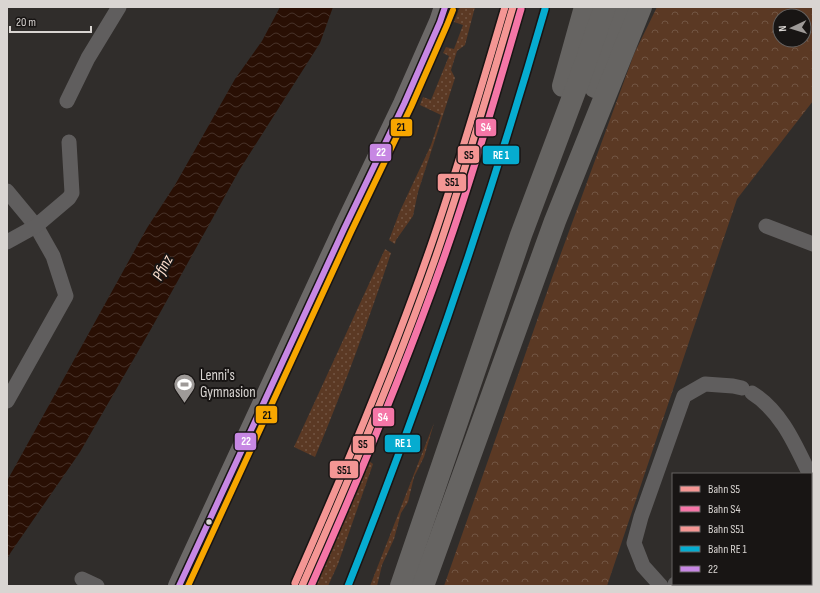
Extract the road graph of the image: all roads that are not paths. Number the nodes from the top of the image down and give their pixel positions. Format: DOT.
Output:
graph roads {
  1 [pos="119,7"];
  2 [pos="445,7"];
  3 [pos="585,7"];
  4 [pos="605,7"];
  5 [pos="621,7"];
  6 [pos="641,7"];
  7 [pos="67,101"];
  8 [pos="69,142"];
  9 [pos="10,194"];
  10 [pos="533,204"];
  11 [pos="556,221"];
  12 [pos="36,226"];
  13 [pos="766,226"];
  14 [pos="7,242"];
  15 [pos="813,244"];
  16 [pos="7,401"];
  17 [pos="810,473"];
  18 [pos="82,579"];
  19 [pos="98,586"];
  20 [pos="179,586"];
  21 [pos="400,586"];
  22 [pos="423,586"];
  23 [pos="661,586"];
  1 -- 7 [label="lane"];
  2 -- 20 [label="street"];
  3 -- 10 [label="highway"];
  4 -- 10 [label="highway"];
  5 -- 11 [label="highway"];
  6 -- 11 [label="highway"];
  8 -- 12 [label="lane"];
  9 -- 12 [label="lane"];
  10 -- 21 [label="highway"];
  11 -- 22 [label="highway"];
  12 -- 14 [label="lane"];
  12 -- 16 [label="lane"];
  13 -- 15 [label="lane"];
  17 -- 23 [label="lane"];
  18 -- 19 [label="lane"];
}
